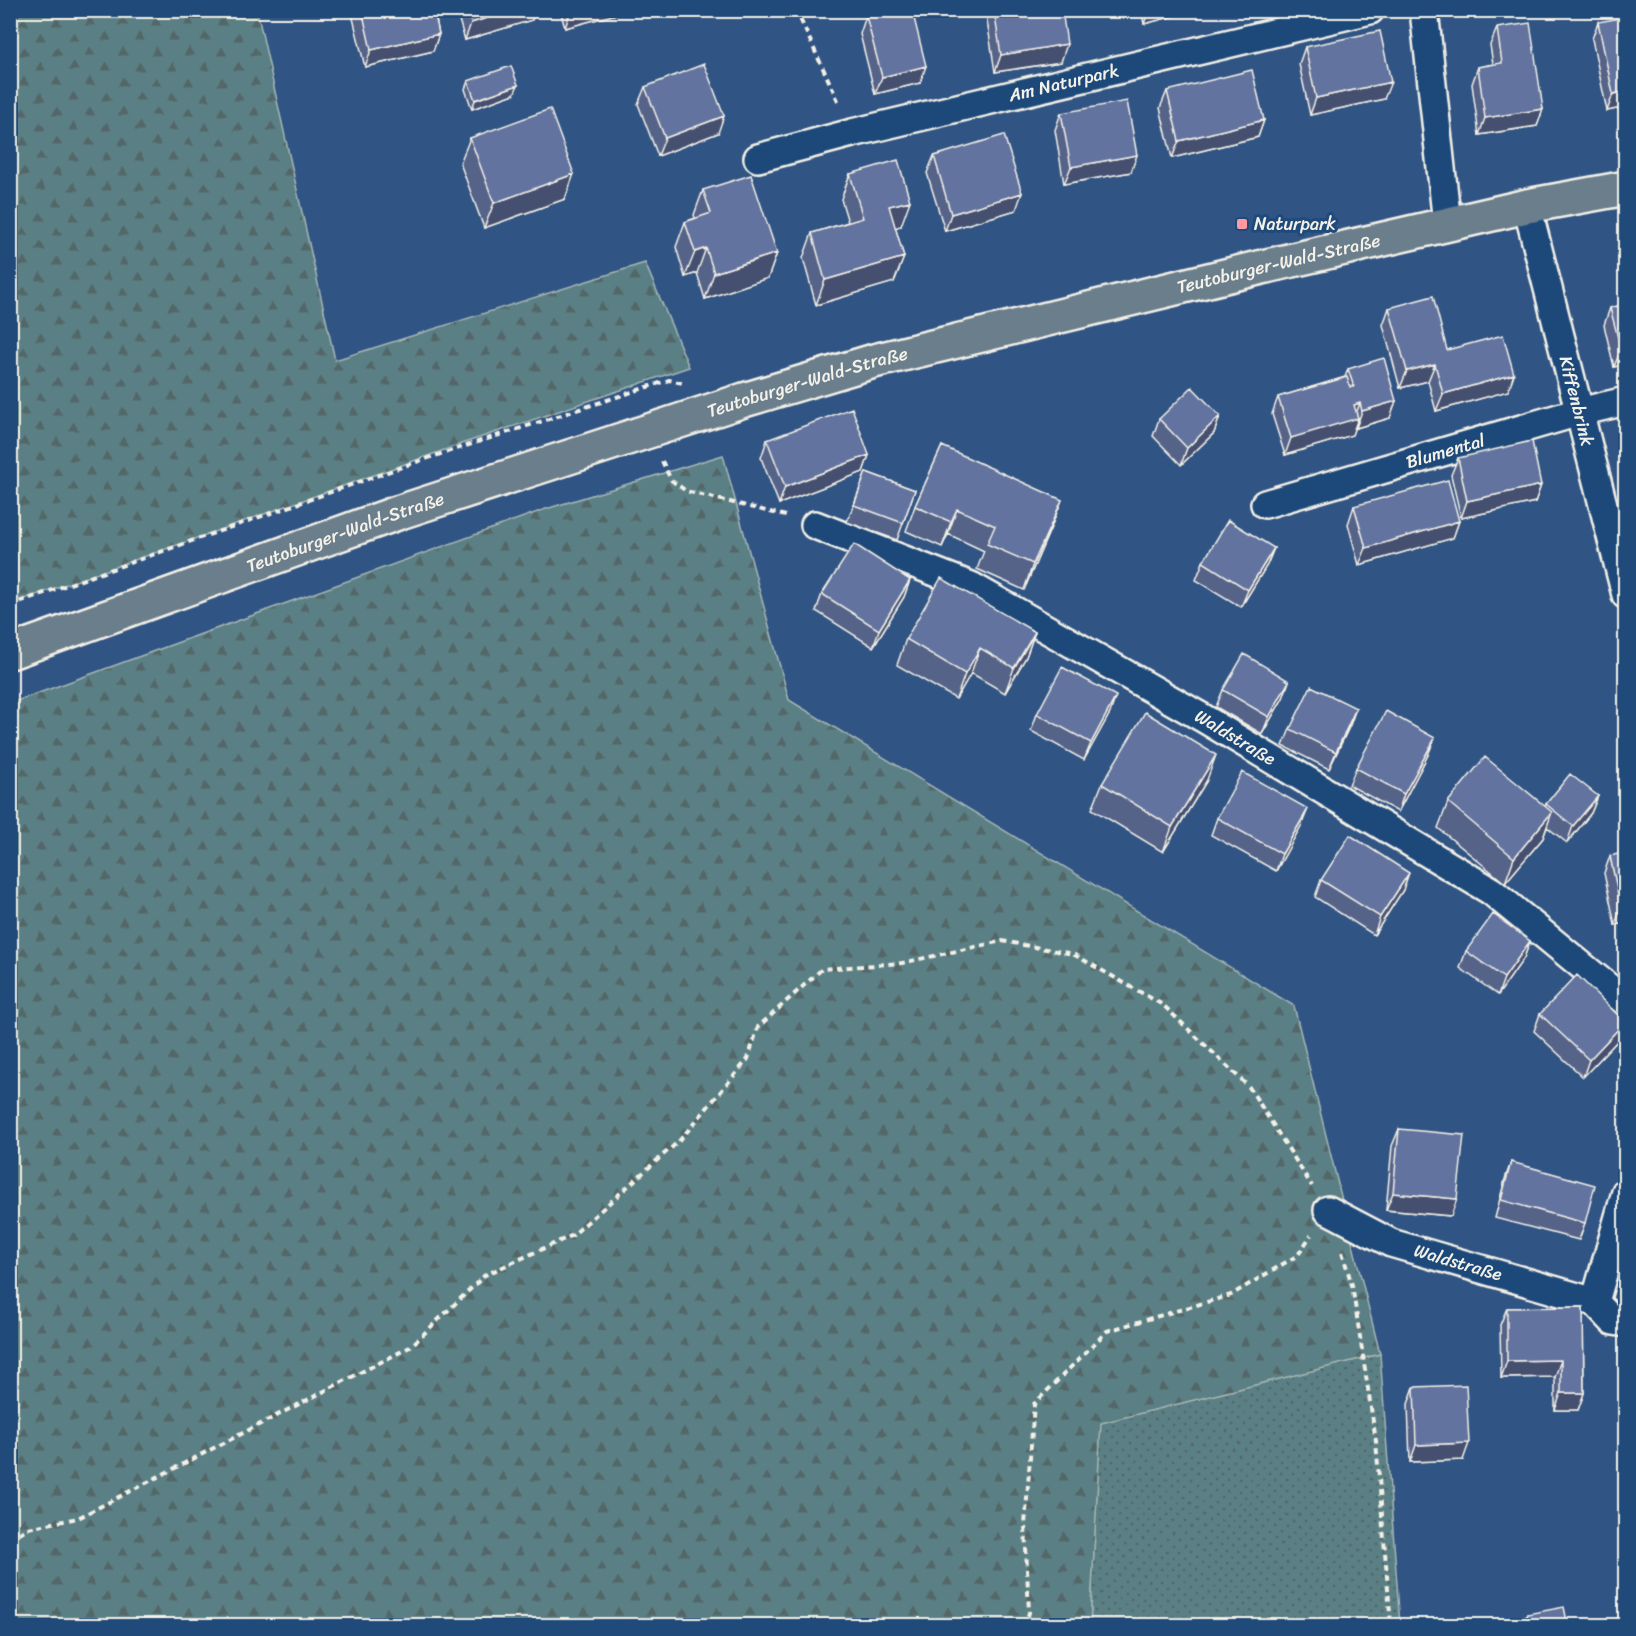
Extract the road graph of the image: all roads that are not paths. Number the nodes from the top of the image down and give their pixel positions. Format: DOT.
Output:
graph roads {
  1 [pos="1370,10"];
  2 [pos="1424,10"];
  3 [pos="758,158"];
  4 [pos="1626,188"];
  5 [pos="1527,206"];
  6 [pos="1447,224"];
  7 [pos="1626,401"];
  8 [pos="1579,412"];
  9 [pos="1265,504"];
  10 [pos="815,525"];
  11 [pos="1626,595"];
  12 [pos="10,652"];
  13 [pos="1626,1002"];
  14 [pos="1626,1192"];
  15 [pos="1328,1209"];
  16 [pos="1595,1302"];
  17 [pos="1626,1323"];
  1 -- 3 [label="street, Am Naturpark"];
  2 -- 6 [label="street"];
  4 -- 5 [label="main road, Teutoburger-Wald-Straße"];
  5 -- 6 [label="main road, Teutoburger-Wald-Straße"];
  5 -- 8 [label="street, Kiffenbrink"];
  6 -- 12 [label="main road, Teutoburger-Wald-Straße"];
  7 -- 8 [label="street, Blumental"];
  8 -- 9 [label="street, Blumental"];
  8 -- 11 [label="street, Kiffenbrink"];
  10 -- 13 [label="street, Waldstraße"];
  14 -- 16 [label="street"];
  15 -- 16 [label="street, Waldstraße"];
  16 -- 17 [label="street, Waldstraße"];
}
